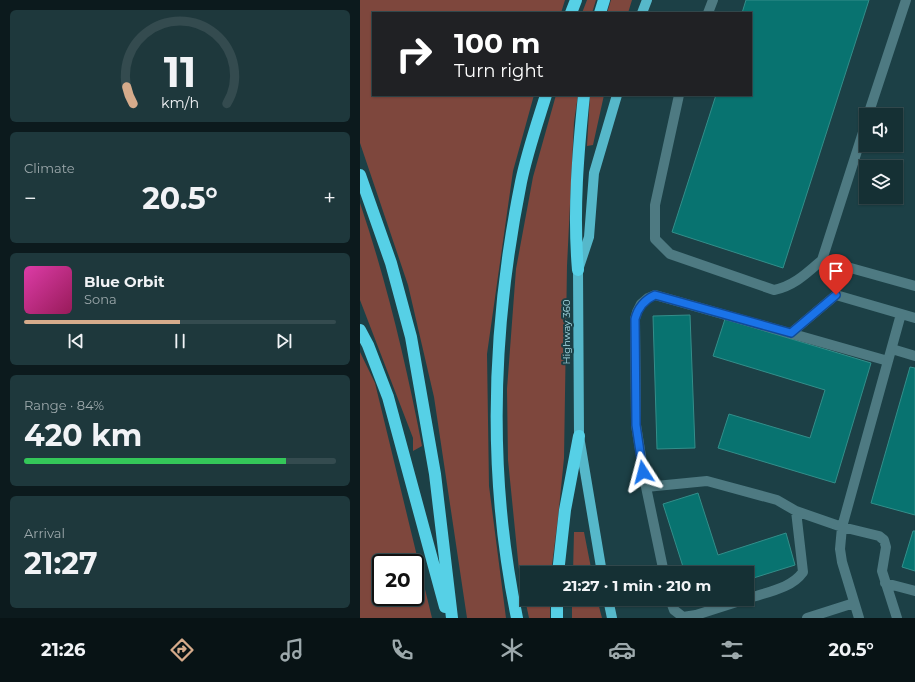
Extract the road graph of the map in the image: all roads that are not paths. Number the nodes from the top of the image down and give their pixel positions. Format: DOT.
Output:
graph roads {
  1 [pos="576,0"];
  2 [pos="604,0"];
  3 [pos="647,0"];
  4 [pos="713,0"];
  5 [pos="906,0"];
  6 [pos="571,12"];
  7 [pos="600,12"];
  8 [pos="642,12"];
  9 [pos="708,12"];
  10 [pos="546,96"];
  11 [pos="584,96"];
  12 [pos="616,96"];
  13 [pos="679,96"];
  14 [pos="870,108"];
  15 [pos="859,145"];
  16 [pos="360,175"];
  17 [pos="822,260"];
  18 [pos="578,270"];
  19 [pos="915,286"];
  20 [pos="901,314"];
  21 [pos="915,318"];
  22 [pos="360,330"];
  23 [pos="791,333"];
  24 [pos="892,349"];
  25 [pos="915,356"];
  26 [pos="888,361"];
  27 [pos="579,436"];
  28 [pos="646,487"];
  29 [pos="796,510"];
  30 [pos="842,527"];
  31 [pos="559,566"];
  32 [pos="601,566"];
  33 [pos="663,566"];
  34 [pos="885,583"];
  35 [pos="915,592"];
  36 [pos="754,596"];
  37 [pos="854,603"];
  38 [pos="557,606"];
  39 [pos="609,606"];
  40 [pos="673,606"];
  41 [pos="725,606"];
  42 [pos="448,618"];
  43 [pos="452,618"];
  44 [pos="517,618"];
  45 [pos="557,618"];
  46 [pos="612,618"];
  47 [pos="807,618"];
  48 [pos="859,618"];
  49 [pos="897,618"];
  1 -- 6 [label="highway"];
  2 -- 7 [label="highway"];
  3 -- 8 [label="main road"];
  4 -- 9 [label="street"];
  5 -- 14 [label="street"];
  10 -- 44 [label="highway"];
  11 -- 18 [label="highway"];
  12 -- 18 [label="main road, Highway 360"];
  13 -- 17 [label="street"];
  15 -- 17 [label="street"];
  16 -- 43 [label="highway"];
  17 -- 19 [label="street"];
  18 -- 27 [label="main road, Highway 360"];
  20 -- 21 [label="street"];
  20 -- 23 [label="street"];
  20 -- 24 [label="street"];
  22 -- 42 [label="highway"];
  23 -- 26 [label="street"];
  23 -- 28 [label="street"];
  24 -- 25 [label="street"];
  24 -- 26 [label="street"];
  26 -- 30 [label="street"];
  27 -- 31 [label="highway"];
  27 -- 32 [label="main road, Highway 360"];
  28 -- 29 [label="street"];
  28 -- 33 [label="street"];
  29 -- 30 [label="street"];
  29 -- 36 [label="street"];
  30 -- 34 [label="street"];
  30 -- 37 [label="street"];
  34 -- 35 [label="street"];
  34 -- 49 [label="street"];
  37 -- 47 [label="street"];
  37 -- 48 [label="street"];
  38 -- 45 [label="highway"];
  39 -- 46 [label="main road"];
  40 -- 41 [label="street"];
}
